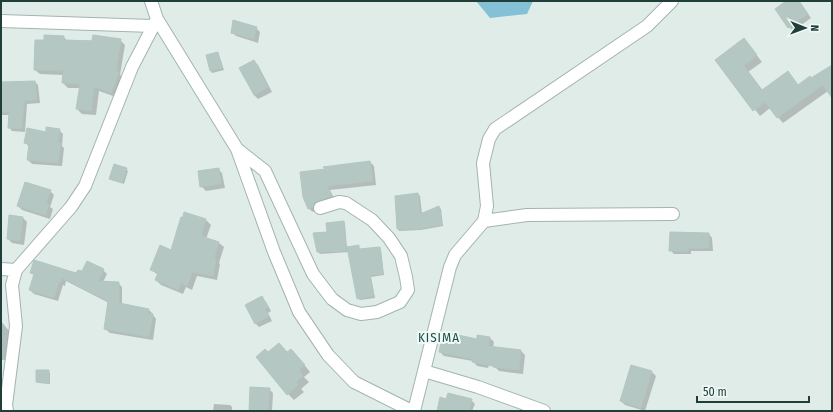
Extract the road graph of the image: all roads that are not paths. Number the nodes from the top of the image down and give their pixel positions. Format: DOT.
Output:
graph roads {
  1 [pos="151,1"];
  2 [pos="672,1"];
  3 [pos="1,21"];
  4 [pos="155,22"];
  5 [pos="237,149"];
  6 [pos="320,208"];
  7 [pos="673,214"];
  8 [pos="484,221"];
  9 [pos="1,269"];
  10 [pos="16,270"];
  11 [pos="424,371"];
  12 [pos="7,411"];
  13 [pos="413,411"];
  14 [pos="544,411"];
  1 -- 4 [label="street"];
  2 -- 8 [label="street"];
  3 -- 4 [label="street"];
  4 -- 5 [label="street"];
  4 -- 10 [label="street"];
  5 -- 6 [label="street"];
  5 -- 13 [label="street"];
  7 -- 8 [label="street"];
  8 -- 11 [label="street"];
  9 -- 10 [label="street"];
  10 -- 12 [label="street"];
  11 -- 13 [label="street"];
  11 -- 14 [label="street"];
}
